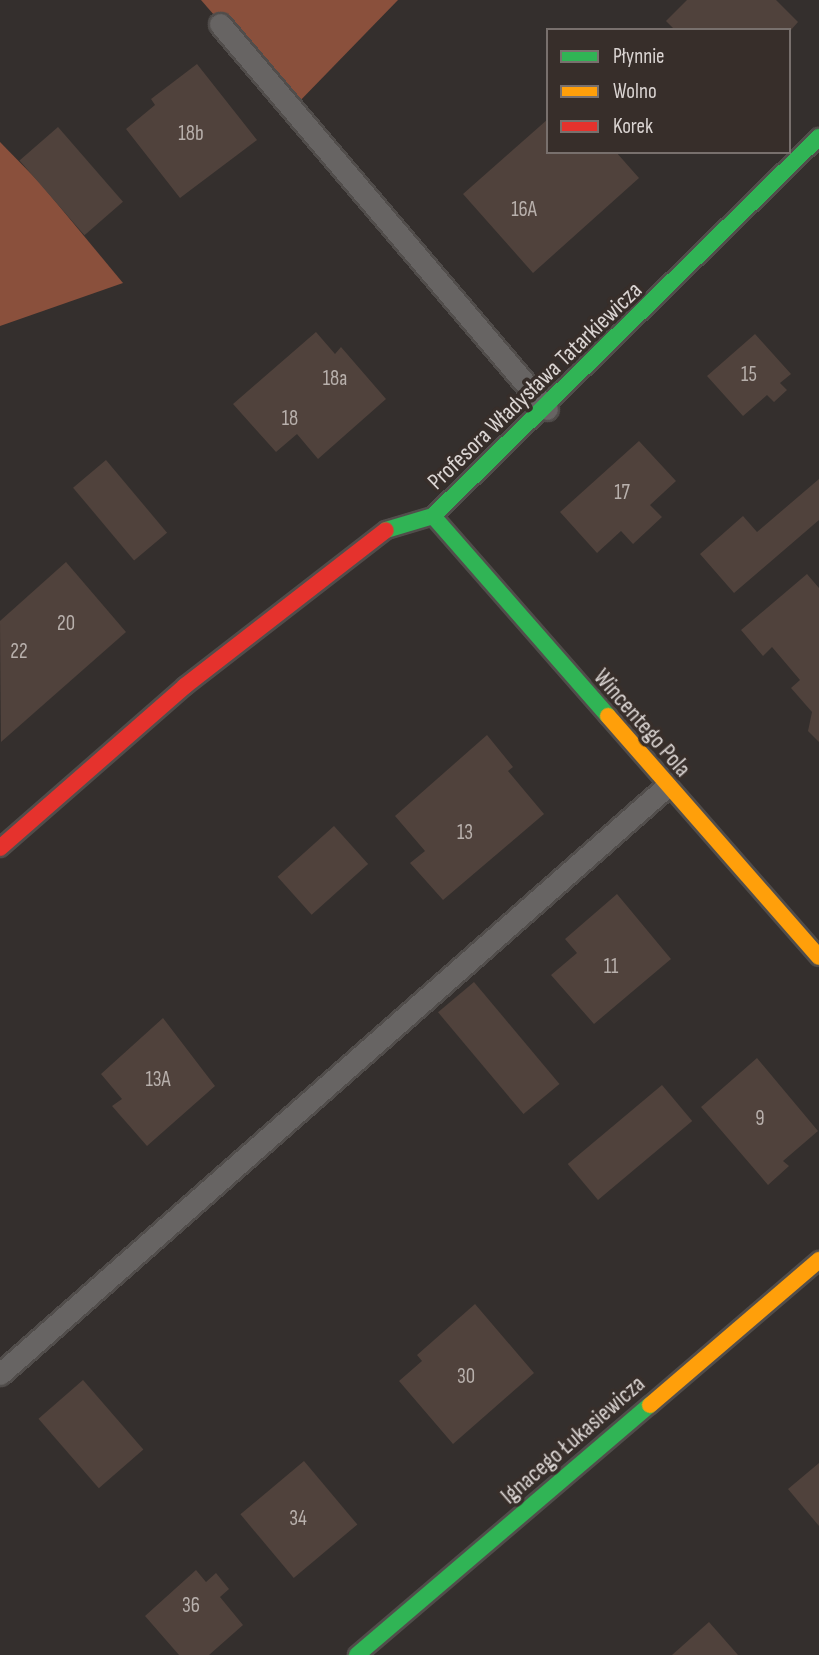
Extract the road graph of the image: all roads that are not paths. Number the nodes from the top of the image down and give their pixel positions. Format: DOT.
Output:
graph roads {
  1 [pos="220,24"];
  2 [pos="819,138"];
  3 [pos="547,409"];
  4 [pos="433,516"];
  5 [pos="666,786"];
  6 [pos="0,848"];
  7 [pos="819,957"];
  8 [pos="819,1260"];
  9 [pos="0,1374"];
  10 [pos="357,1655"];
  1 -- 3 [label="lane"];
  2 -- 3 [label="street, Profesora Władysława Tatarkiewicza"];
  3 -- 4 [label="street, Profesora Władysława Tatarkiewicza"];
  4 -- 5 [label="street, Wincentego Pola"];
  4 -- 6 [label="street, Profesora Władysława Tatarkiewicza"];
  5 -- 7 [label="street, Wincentego Pola"];
  5 -- 9 [label="lane"];
  8 -- 10 [label="street, Ignacego Łukasiewicza"];
}
